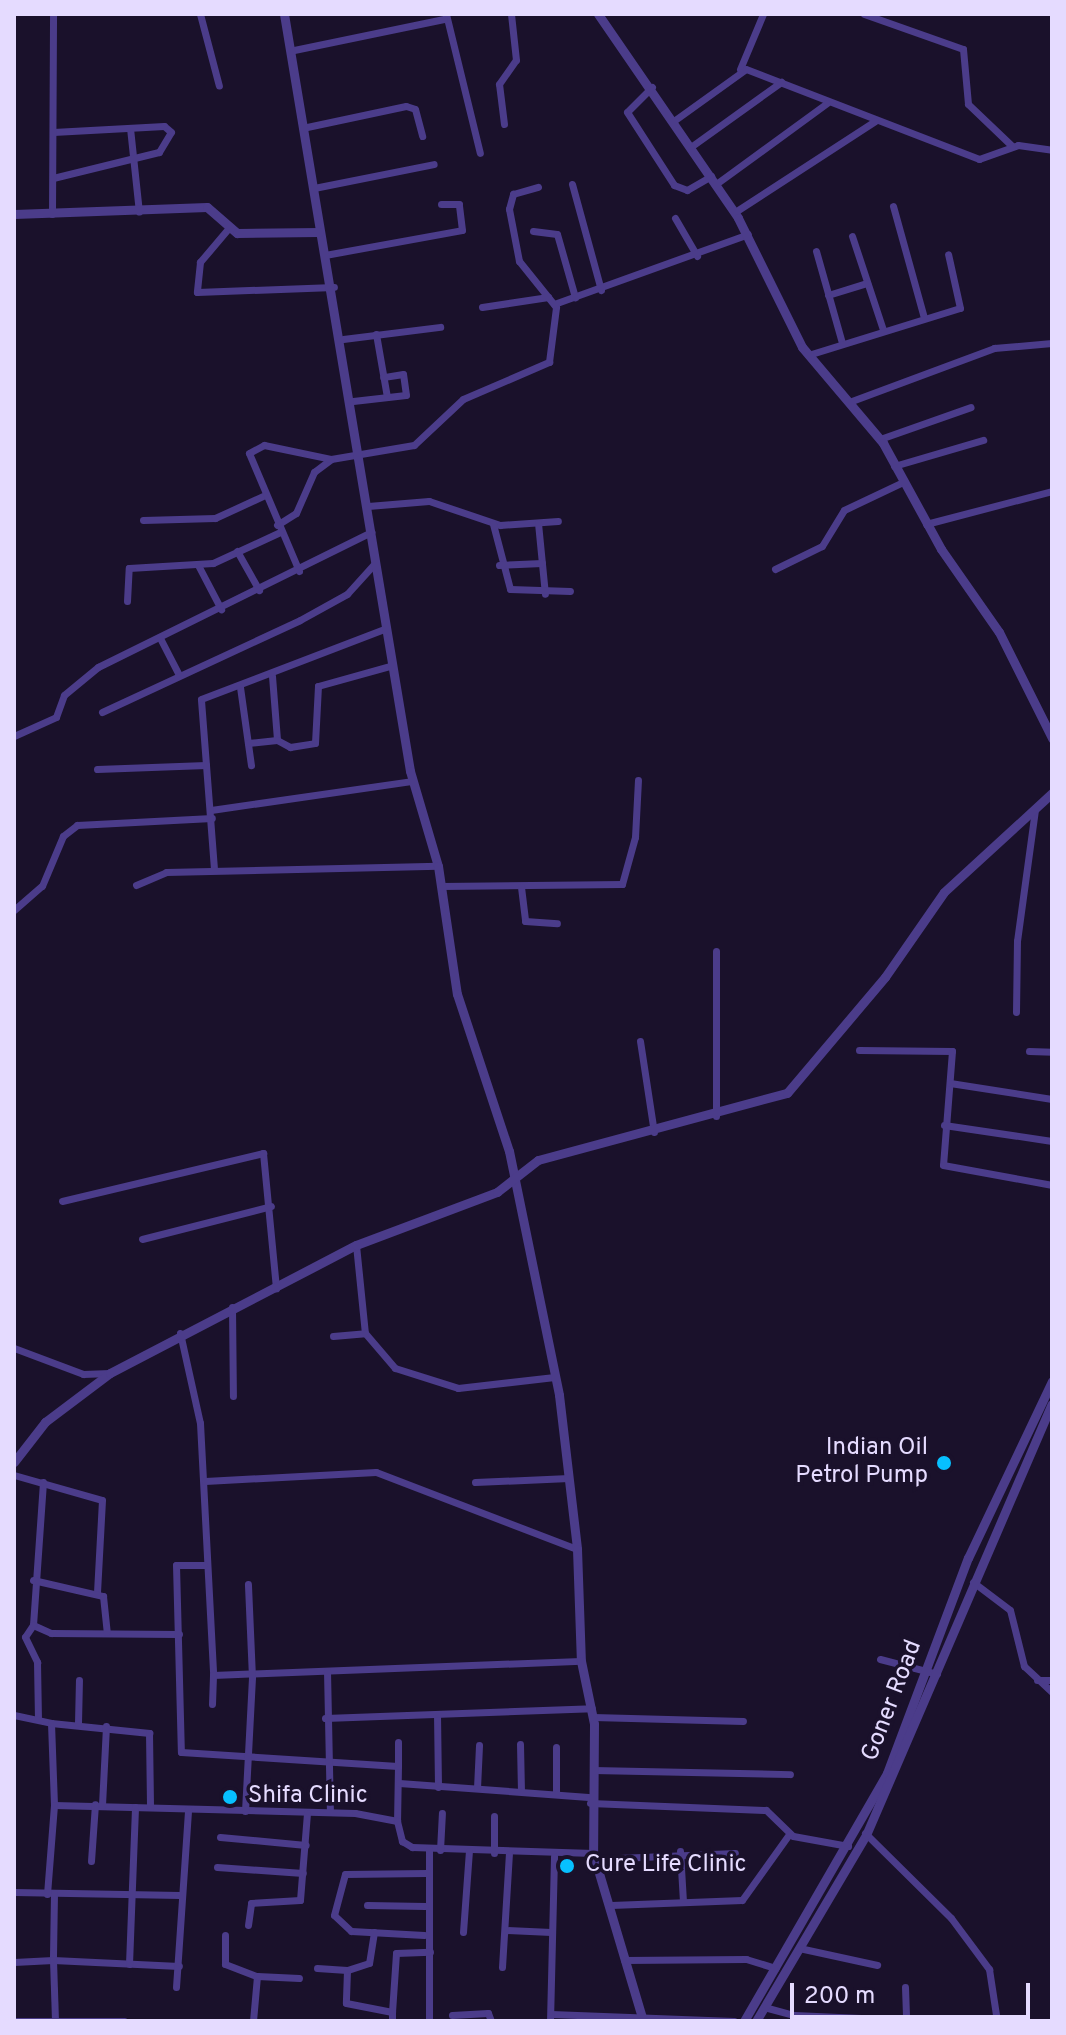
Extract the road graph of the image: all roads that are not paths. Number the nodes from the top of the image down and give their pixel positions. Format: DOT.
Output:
graph roads {
  1 [pos="53,14"];
  2 [pos="200,14"];
  3 [pos="284,14"];
  4 [pos="511,14"];
  5 [pos="598,14"];
  6 [pos="763,14"];
  7 [pos="864,14"];
  8 [pos="889,14"];
  9 [pos="445,17"];
  10 [pos="884,23"];
  11 [pos="294,50"];
  12 [pos="740,69"];
  13 [pos="781,82"];
  14 [pos="219,86"];
  15 [pos="652,87"];
  16 [pos="827,103"];
  17 [pos="675,120"];
  18 [pos="875,121"];
  19 [pos="504,124"];
  20 [pos="307,127"];
  21 [pos="130,128"];
  22 [pos="53,132"];
  23 [pos="422,136"];
  24 [pos="692,146"];
  25 [pos="1012,146"];
  26 [pos="1052,150"];
  27 [pos="480,153"];
  28 [pos="133,158"];
  29 [pos="434,164"];
  30 [pos="53,178"];
  31 [pos="714,180"];
  32 [pos="572,184"];
  33 [pos="538,187"];
  34 [pos="314,188"];
  35 [pos="441,204"];
  36 [pos="893,206"];
  37 [pos="139,212"];
  38 [pos="735,212"];
  39 [pos="14,214"];
  40 [pos="52,214"];
  41 [pos="675,218"];
  42 [pos="227,230"];
  43 [pos="533,231"];
  44 [pos="319,232"];
  45 [pos="748,234"];
  46 [pos="852,236"];
  47 [pos="816,251"];
  48 [pos="948,254"];
  49 [pos="325,255"];
  50 [pos="697,256"];
  51 [pos="867,283"];
  52 [pos="334,287"];
  53 [pos="601,290"];
  54 [pos="828,295"];
  55 [pos="575,297"];
  56 [pos="551,300"];
  57 [pos="482,307"];
  58 [pos="924,318"];
  59 [pos="440,327"];
  60 [pos="883,330"];
  61 [pos="376,334"];
  62 [pos="343,339"];
  63 [pos="842,343"];
  64 [pos="1052,343"];
  65 [pos="808,355"];
  66 [pos="383,377"];
  67 [pos="387,397"];
  68 [pos="353,401"];
  69 [pos="849,402"];
  70 [pos="971,407"];
  71 [pos="880,439"];
  72 [pos="983,440"];
  73 [pos="361,452"];
  74 [pos="331,459"];
  75 [pos="894,466"];
  76 [pos="903,482"];
  77 [pos="1052,491"];
  78 [pos="263,496"];
  79 [pos="368,506"];
  80 [pos="143,520"];
  81 [pos="558,521"];
  82 [pos="538,523"];
  83 [pos="493,524"];
  84 [pos="926,524"];
  85 [pos="278,529"];
  86 [pos="371,532"];
  87 [pos="237,551"];
  88 [pos="375,563"];
  89 [pos="542,563"];
  90 [pos="198,565"];
  91 [pos="499,565"];
  92 [pos="775,569"];
  93 [pos="299,571"];
  94 [pos="259,590"];
  95 [pos="570,591"];
  96 [pos="545,594"];
  97 [pos="127,601"];
  98 [pos="221,609"];
  99 [pos="384,629"];
  100 [pos="160,638"];
  101 [pos="390,666"];
  102 [pos="179,675"];
  103 [pos="272,676"];
  104 [pos="240,687"];
  105 [pos="102,712"];
  106 [pos="14,736"];
  107 [pos="1052,738"];
  108 [pos="277,740"];
  109 [pos="248,743"];
  110 [pos="206,765"];
  111 [pos="251,765"];
  112 [pos="97,769"];
  113 [pos="638,780"];
  114 [pos="413,781"];
  115 [pos="1052,793"];
  116 [pos="1035,807"];
  117 [pos="212,814"];
  118 [pos="438,866"];
  119 [pos="214,869"];
  120 [pos="136,885"];
  121 [pos="441,886"];
  122 [pos="521,887"];
  123 [pos="14,910"];
  124 [pos="557,923"];
  125 [pos="716,951"];
  126 [pos="1016,1012"];
  127 [pos="640,1041"];
  128 [pos="859,1050"];
  129 [pos="1029,1051"];
  130 [pos="1052,1052"];
  131 [pos="950,1083"];
  132 [pos="1052,1099"];
  133 [pos="716,1116"];
  134 [pos="944,1125"];
  135 [pos="654,1132"];
  136 [pos="1052,1141"];
  137 [pos="514,1183"];
  138 [pos="1052,1185"];
  139 [pos="62,1201"];
  140 [pos="271,1206"];
  141 [pos="142,1239"];
  142 [pos="356,1245"];
  143 [pos="276,1290"];
  144 [pos="232,1307"];
  145 [pos="180,1333"];
  146 [pos="365,1333"];
  147 [pos="333,1336"];
  148 [pos="14,1348"];
  149 [pos="110,1373"];
  150 [pos="554,1377"];
  151 [pos="1052,1381"];
  152 [pos="233,1396"];
  153 [pos="1052,1404"];
  154 [pos="14,1462"];
  155 [pos="14,1475"];
  156 [pos="569,1478"];
  157 [pos="205,1481"];
  158 [pos="43,1482"];
  159 [pos="475,1482"];
  160 [pos="577,1549"];
  161 [pos="204,1565"];
  162 [pos="33,1580"];
  163 [pos="971,1581"];
  164 [pos="248,1584"];
  165 [pos="97,1592"];
  166 [pos="33,1625"];
  167 [pos="107,1632"];
  168 [pos="14,1633"];
  169 [pos="179,1634"];
  170 [pos="25,1637"];
  171 [pos="880,1659"];
  172 [pos="581,1661"];
  173 [pos="327,1671"];
  174 [pos="932,1672"];
  175 [pos="213,1675"];
  176 [pos="252,1677"];
  177 [pos="79,1680"];
  178 [pos="1037,1680"];
  179 [pos="1052,1680"];
  180 [pos="1052,1692"];
  181 [pos="212,1704"];
  182 [pos="592,1713"];
  183 [pos="437,1714"];
  184 [pos="14,1715"];
  185 [pos="38,1718"];
  186 [pos="325,1718"];
  187 [pos="743,1721"];
  188 [pos="51,1723"];
  189 [pos="78,1723"];
  190 [pos="106,1726"];
  191 [pos="398,1742"];
  192 [pos="520,1744"];
  193 [pos="479,1745"];
  194 [pos="556,1747"];
  195 [pos="248,1760"];
  196 [pos="329,1764"];
  197 [pos="398,1766"];
  198 [pos="593,1770"];
  199 [pos="790,1774"];
  200 [pos="399,1783"];
  201 [pos="438,1787"];
  202 [pos="477,1788"];
  203 [pos="521,1791"];
  204 [pos="556,1793"];
  205 [pos="591,1800"];
  206 [pos="99,1804"];
  207 [pos="54,1805"];
  208 [pos="135,1807"];
  209 [pos="150,1807"];
  210 [pos="188,1809"];
  211 [pos="245,1811"];
  212 [pos="330,1812"];
  213 [pos="307,1813"];
  214 [pos="442,1813"];
  215 [pos="494,1816"];
  216 [pos="397,1821"];
  217 [pos="863,1831"];
  218 [pos="790,1833"];
  219 [pos="220,1837"];
  220 [pos="306,1845"];
  221 [pos="849,1846"];
  222 [pos="429,1849"];
  223 [pos="440,1850"];
  224 [pos="469,1851"];
  225 [pos="680,1851"];
  226 [pos="494,1853"];
  227 [pos="735,1853"];
  228 [pos="509,1854"];
  229 [pos="554,1856"];
  230 [pos="594,1856"];
  231 [pos="91,1861"];
  232 [pos="217,1867"];
  233 [pos="303,1873"];
  234 [pos="427,1873"];
  235 [pos="14,1892"];
  236 [pos="133,1892"];
  237 [pos="51,1893"];
  238 [pos="180,1895"];
  239 [pos="683,1902"];
  240 [pos="367,1905"];
  241 [pos="611,1905"];
  242 [pos="425,1906"];
  243 [pos="248,1925"];
  244 [pos="505,1930"];
  245 [pos="374,1932"];
  246 [pos="463,1932"];
  247 [pos="551,1932"];
  248 [pos="225,1935"];
  249 [pos="424,1935"];
  250 [pos="799,1948"];
  251 [pos="430,1952"];
  252 [pos="53,1960"];
  253 [pos="624,1960"];
  254 [pos="14,1962"];
  255 [pos="129,1964"];
  256 [pos="877,1965"];
  257 [pos="179,1966"];
  258 [pos="502,1967"];
  259 [pos="317,1968"];
  260 [pos="347,1970"];
  261 [pos="780,1971"];
  262 [pos="257,1976"];
  263 [pos="299,1978"];
  264 [pos="176,1987"];
  265 [pos="905,1987"];
  266 [pos="764,2007"];
  267 [pos="452,2015"];
  268 [pos="392,2016"];
  269 [pos="596,2017"];
  270 [pos="641,2017"];
  271 [pos="550,2018"];
  272 [pos="55,2019"];
  273 [pos="848,2019"];
  274 [pos="40,2020"];
  275 [pos="906,2020"];
  276 [pos="14,2021"];
  277 [pos="124,2021"];
  278 [pos="253,2021"];
  279 [pos="429,2021"];
  280 [pos="491,2021"];
  281 [pos="734,2021"];
  282 [pos="744,2021"];
  283 [pos="756,2021"];
  284 [pos="997,2021"];
  1 -- 22 [label="street"];
  2 -- 14 [label="street"];
  3 -- 11 [label="street"];
  4 -- 19 [label="street"];
  5 -- 15 [label="street"];
  6 -- 12 [label="street"];
  7 -- 10 [label="street"];
  8 -- 10 [label="street"];
  9 -- 11 [label="street"];
  9 -- 27 [label="street"];
  10 -- 25 [label="street"];
  11 -- 20 [label="street"];
  12 -- 13 [label="street"];
  12 -- 17 [label="street"];
  13 -- 16 [label="street"];
  13 -- 24 [label="street"];
  15 -- 17 [label="street"];
  15 -- 31 [label="street"];
  16 -- 18 [label="street"];
  16 -- 31 [label="street"];
  17 -- 24 [label="street"];
  18 -- 25 [label="street"];
  18 -- 38 [label="street"];
  20 -- 23 [label="street"];
  20 -- 34 [label="street"];
  21 -- 22 [label="street"];
  21 -- 28 [label="street"];
  21 -- 28 [label="street"];
  22 -- 30 [label="street"];
  24 -- 31 [label="street"];
  25 -- 26 [label="street"];
  28 -- 30 [label="street"];
  28 -- 37 [label="street"];
  29 -- 34 [label="street"];
  30 -- 40 [label="street"];
  31 -- 38 [label="street"];
  32 -- 53 [label="street"];
  33 -- 56 [label="street"];
  34 -- 44 [label="street"];
  35 -- 49 [label="street"];
  36 -- 58 [label="street"];
  37 -- 40 [label="street"];
  37 -- 42 [label="street"];
  38 -- 45 [label="street"];
  39 -- 40 [label="street"];
  41 -- 50 [label="street"];
  42 -- 44 [label="street"];
  42 -- 52 [label="street"];
  43 -- 55 [label="street"];
  44 -- 49 [label="street"];
  45 -- 50 [label="street"];
  45 -- 65 [label="street"];
  46 -- 51 [label="street"];
  47 -- 54 [label="street"];
  48 -- 58 [label="street"];
  49 -- 52 [label="street"];
  50 -- 53 [label="street"];
  51 -- 54 [label="street"];
  51 -- 60 [label="street"];
  52 -- 62 [label="street"];
  53 -- 55 [label="street"];
  54 -- 63 [label="street"];
  55 -- 56 [label="street"];
  56 -- 57 [label="street"];
  56 -- 73 [label="street"];
  58 -- 60 [label="street"];
  59 -- 61 [label="street"];
  60 -- 63 [label="street"];
  61 -- 62 [label="street"];
  61 -- 66 [label="street"];
  62 -- 68 [label="street"];
  63 -- 65 [label="street"];
  64 -- 69 [label="street"];
  65 -- 69 [label="street"];
  66 -- 67 [label="street"];
  66 -- 67 [label="street"];
  67 -- 68 [label="street"];
  68 -- 73 [label="street"];
  69 -- 71 [label="street"];
  70 -- 71 [label="street"];
  71 -- 75 [label="street"];
  72 -- 75 [label="street"];
  73 -- 74 [label="street"];
  73 -- 79 [label="street"];
  74 -- 78 [label="street"];
  74 -- 85 [label="street"];
  75 -- 76 [label="street"];
  76 -- 84 [label="street"];
  76 -- 92 [label="street"];
  77 -- 84 [label="street"];
  78 -- 80 [label="street"];
  78 -- 85 [label="street"];
  79 -- 83 [label="street"];
  79 -- 86 [label="street"];
  81 -- 82 [label="street"];
  82 -- 83 [label="street"];
  82 -- 89 [label="street"];
  83 -- 91 [label="street"];
  84 -- 107 [label="street"];
  85 -- 87 [label="street"];
  85 -- 93 [label="street"];
  86 -- 88 [label="street"];
  86 -- 93 [label="street"];
  87 -- 90 [label="street"];
  87 -- 94 [label="street"];
  88 -- 99 [label="street"];
  88 -- 102 [label="street"];
  89 -- 91 [label="street"];
  89 -- 96 [label="street"];
  90 -- 97 [label="street"];
  90 -- 98 [label="street"];
  91 -- 96 [label="street"];
  93 -- 94 [label="street"];
  94 -- 98 [label="street"];
  95 -- 96 [label="street"];
  98 -- 100 [label="street"];
  99 -- 101 [label="street"];
  99 -- 103 [label="street"];
  100 -- 102 [label="street"];
  100 -- 106 [label="street"];
  101 -- 108 [label="street"];
  101 -- 114 [label="street"];
  102 -- 105 [label="street"];
  103 -- 104 [label="street"];
  103 -- 108 [label="street"];
  104 -- 109 [label="street"];
  104 -- 110 [label="street"];
  108 -- 109 [label="street"];
  109 -- 111 [label="street"];
  110 -- 112 [label="street"];
  110 -- 117 [label="street"];
  113 -- 122 [label="street"];
  114 -- 117 [label="street"];
  114 -- 118 [label="street"];
  115 -- 116 [label="street"];
  116 -- 126 [label="street"];
  116 -- 133 [label="street"];
  117 -- 119 [label="street"];
  117 -- 123 [label="street"];
  118 -- 119 [label="street"];
  118 -- 121 [label="street"];
  119 -- 120 [label="street"];
  121 -- 122 [label="street"];
  121 -- 137 [label="street"];
  122 -- 124 [label="street"];
  125 -- 133 [label="street"];
  127 -- 135 [label="street"];
  128 -- 131 [label="street"];
  129 -- 130 [label="street"];
  131 -- 132 [label="street"];
  131 -- 134 [label="street"];
  133 -- 135 [label="street"];
  134 -- 136 [label="street"];
  134 -- 138 [label="street"];
  135 -- 137 [label="street"];
  137 -- 142 [label="street"];
  137 -- 150 [label="street"];
  139 -- 140 [label="street"];
  140 -- 141 [label="street"];
  140 -- 143 [label="street"];
  142 -- 143 [label="street"];
  142 -- 146 [label="street"];
  143 -- 144 [label="street"];
  144 -- 145 [label="street"];
  144 -- 152 [label="street"];
  145 -- 149 [label="street"];
  145 -- 157 [label="street"];
  146 -- 147 [label="street"];
  146 -- 150 [label="street"];
  148 -- 149 [label="street"];
  149 -- 154 [label="street"];
  150 -- 156 [label="street"];
  151 -- 174 [label="street, Goner Road"];
  153 -- 163 [label="street, Goner Road"];
  155 -- 158 [label="street"];
  156 -- 159 [label="street"];
  156 -- 160 [label="street"];
  157 -- 160 [label="street"];
  157 -- 161 [label="street"];
  158 -- 162 [label="street"];
  158 -- 165 [label="street"];
  160 -- 172 [label="street"];
  161 -- 169 [label="street"];
  161 -- 175 [label="street"];
  162 -- 165 [label="street"];
  162 -- 166 [label="street"];
  163 -- 174 [label="street, Goner Road"];
  163 -- 178 [label="street"];
  164 -- 176 [label="street"];
  165 -- 167 [label="street"];
  166 -- 167 [label="street"];
  166 -- 170 [label="street"];
  167 -- 169 [label="street"];
  168 -- 170 [label="street"];
  169 -- 195 [label="street"];
  170 -- 185 [label="street"];
  171 -- 174 [label="street"];
  172 -- 173 [label="street"];
  172 -- 182 [label="street"];
  173 -- 176 [label="street"];
  173 -- 186 [label="street"];
  174 -- 217 [label="street, Goner Road"];
  175 -- 176 [label="street"];
  175 -- 181 [label="street"];
  176 -- 195 [label="street"];
  177 -- 189 [label="street"];
  178 -- 179 [label="street"];
  178 -- 180 [label="street"];
  182 -- 183 [label="street"];
  182 -- 187 [label="street"];
  182 -- 198 [label="street"];
  183 -- 186 [label="street"];
  183 -- 201 [label="street"];
  184 -- 185 [label="street"];
  185 -- 188 [label="street"];
  186 -- 196 [label="street"];
  188 -- 189 [label="street"];
  188 -- 207 [label="street"];
  189 -- 190 [label="street"];
  190 -- 206 [label="street"];
  190 -- 209 [label="street"];
  191 -- 197 [label="street"];
  192 -- 203 [label="street"];
  193 -- 202 [label="street"];
  194 -- 204 [label="street"];
  195 -- 196 [label="street"];
  195 -- 211 [label="street"];
  196 -- 197 [label="street"];
  196 -- 212 [label="street"];
  197 -- 200 [label="street"];
  198 -- 199 [label="street"];
  198 -- 205 [label="street"];
  200 -- 201 [label="street"];
  200 -- 216 [label="street"];
  201 -- 202 [label="street"];
  202 -- 203 [label="street"];
  203 -- 204 [label="street"];
  204 -- 205 [label="street"];
  205 -- 218 [label="street"];
  205 -- 230 [label="street"];
  206 -- 207 [label="street"];
  206 -- 208 [label="street"];
  206 -- 231 [label="street"];
  207 -- 237 [label="street"];
  208 -- 209 [label="street"];
  208 -- 236 [label="street"];
  209 -- 210 [label="street"];
  210 -- 211 [label="street"];
  210 -- 238 [label="street"];
  211 -- 213 [label="street"];
  212 -- 213 [label="street"];
  212 -- 216 [label="street"];
  213 -- 220 [label="street"];
  214 -- 223 [label="street"];
  215 -- 226 [label="street"];
  216 -- 222 [label="street"];
  217 -- 221 [label="street, Goner Road"];
  217 -- 250 [label="street, Goner Road"];
  217 -- 284 [label="street"];
  218 -- 221 [label="street"];
  218 -- 239 [label="street"];
  219 -- 220 [label="street"];
  220 -- 233 [label="street"];
  221 -- 261 [label="street, Goner Road"];
  222 -- 223 [label="street"];
  222 -- 234 [label="street"];
  223 -- 224 [label="street"];
  224 -- 226 [label="street"];
  224 -- 246 [label="street"];
  225 -- 227 [label="street"];
  225 -- 230 [label="street"];
  225 -- 239 [label="street"];
  226 -- 228 [label="street"];
  228 -- 229 [label="street"];
  228 -- 244 [label="street"];
  229 -- 230 [label="street"];
  229 -- 247 [label="street"];
  230 -- 241 [label="street"];
  232 -- 233 [label="street"];
  233 -- 243 [label="street"];
  234 -- 242 [label="street"];
  234 -- 245 [label="street"];
  235 -- 237 [label="street"];
  236 -- 237 [label="street"];
  236 -- 238 [label="street"];
  236 -- 255 [label="street"];
  237 -- 252 [label="street"];
  238 -- 257 [label="street"];
  239 -- 241 [label="street"];
  240 -- 242 [label="street"];
  241 -- 253 [label="street"];
  242 -- 249 [label="street"];
  244 -- 247 [label="street"];
  244 -- 258 [label="street"];
  245 -- 249 [label="street"];
  245 -- 260 [label="street"];
  247 -- 271 [label="street"];
  248 -- 262 [label="street"];
  249 -- 251 [label="street"];
  250 -- 256 [label="street"];
  250 -- 261 [label="street, Goner Road"];
  251 -- 268 [label="street"];
  251 -- 279 [label="street"];
  252 -- 254 [label="street"];
  252 -- 255 [label="street"];
  252 -- 272 [label="street"];
  253 -- 261 [label="street"];
  253 -- 270 [label="street"];
  255 -- 257 [label="street"];
  257 -- 264 [label="street"];
  259 -- 260 [label="street"];
  260 -- 268 [label="street"];
  261 -- 266 [label="street, Goner Road"];
  261 -- 282 [label="street, Goner Road"];
  262 -- 263 [label="street"];
  262 -- 278 [label="street"];
  265 -- 275 [label="street"];
  266 -- 273 [label="street"];
  266 -- 283 [label="street, Goner Road"];
  267 -- 280 [label="street"];
  269 -- 270 [label="street"];
  269 -- 271 [label="street"];
  270 -- 281 [label="street"];
  272 -- 274 [label="street"];
  272 -- 277 [label="street"];
  273 -- 275 [label="street"];
  274 -- 276 [label="street"];
}
